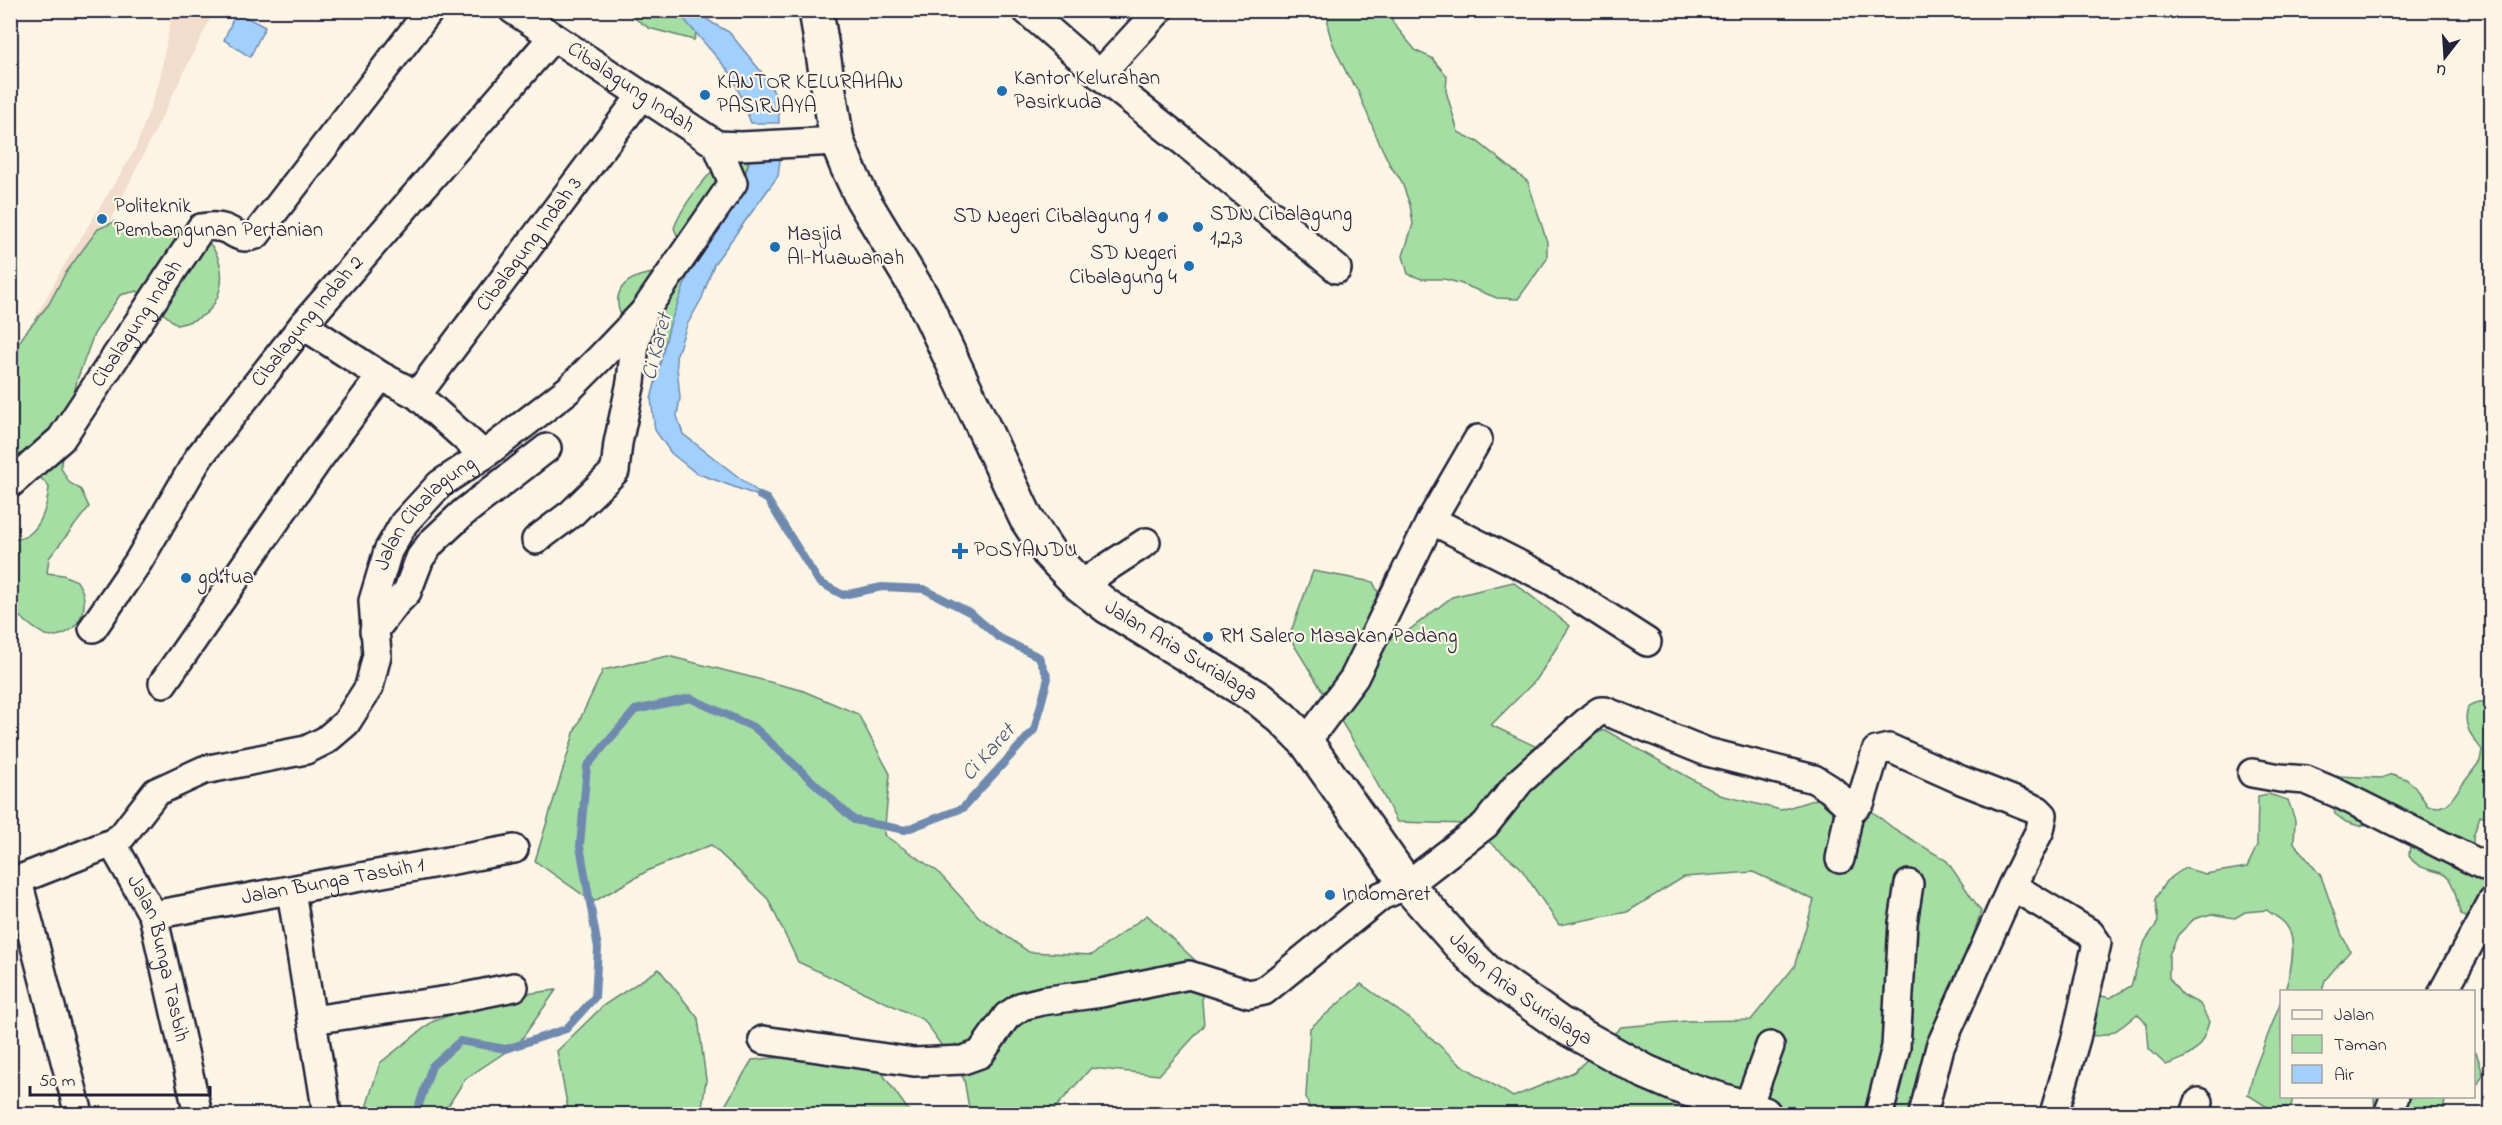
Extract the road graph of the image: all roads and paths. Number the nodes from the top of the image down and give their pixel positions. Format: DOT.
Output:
graph roads {
  1 [pos="430,10"];
  2 [pos="513,10"];
  3 [pos="816,10"];
  4 [pos="1026,10"];
  5 [pos="1159,10"];
  6 [pos="552,38"];
  7 [pos="1100,75"];
  8 [pos="641,96"];
  9 [pos="837,141"];
  10 [pos="729,145"];
  11 [pos="1337,269"];
  12 [pos="644,312"];
  13 [pos="303,325"];
  14 [pos="381,376"];
  15 [pos="417,395"];
  16 [pos="1478,439"];
  17 [pos="547,448"];
  18 [pos="484,455"];
  19 [pos="10,484"];
  20 [pos="1431,520"];
  21 [pos="536,540"];
  22 [pos="1146,543"];
  23 [pos="1080,585"];
  24 [pos="93,628"];
  25 [pos="374,631"];
  26 [pos="1647,642"];
  27 [pos="163,683"];
  28 [pos="1306,742"];
  29 [pos="2252,773"];
  30 [pos="1850,807"];
  31 [pos="112,843"];
  32 [pos="514,849"];
  33 [pos="1840,859"];
  34 [pos="2492,870"];
  35 [pos="14,882"];
  36 [pos="1909,884"];
  37 [pos="1407,885"];
  38 [pos="2012,885"];
  39 [pos="291,891"];
  40 [pos="2492,902"];
  41 [pos="153,915"];
  42 [pos="514,987"];
  43 [pos="2444,990"];
  44 [pos="312,1020"];
  45 [pos="763,1040"];
  46 [pos="1770,1046"];
  47 [pos="2394,1098"];
  48 [pos="1756,1112"];
  49 [pos="78,1114"];
  50 [pos="198,1114"];
  51 [pos="327,1114"];
  52 [pos="1878,1114"];
  53 [pos="1923,1114"];
  54 [pos="2054,1114"];
  55 [pos="2388,1114"];
  1 -- 19 [label="street, Cibalagung Indah"];
  2 -- 6 [label="street, Cibalagung Indah"];
  3 -- 9 [label="main road, Jalan Aria Surialaga"];
  4 -- 7 [label="street"];
  5 -- 7 [label="street"];
  6 -- 8 [label="street, Cibalagung Indah"];
  6 -- 13 [label="street, Cibalagung Indah 2"];
  7 -- 11 [label="street"];
  8 -- 10 [label="street, Cibalagung Indah"];
  8 -- 15 [label="street, Cibalagung Indah 3"];
  9 -- 10 [label="street"];
  9 -- 23 [label="main road, Jalan Aria Surialaga"];
  10 -- 12 [label="street, Jalan Cibalagung"];
  12 -- 18 [label="street, Jalan Cibalagung"];
  12 -- 21 [label="street"];
  13 -- 14 [label="street"];
  13 -- 24 [label="street, Cibalagung Indah 2"];
  14 -- 15 [label="street"];
  14 -- 27 [label="street"];
  15 -- 18 [label="street"];
  16 -- 20 [label="street"];
  17 -- 25 [label="street"];
  18 -- 25 [label="street, Jalan Cibalagung"];
  20 -- 26 [label="street"];
  20 -- 28 [label="street"];
  22 -- 23 [label="street"];
  23 -- 28 [label="main road, Jalan Aria Surialaga"];
  25 -- 31 [label="street, Jalan Cibalagung"];
  28 -- 37 [label="main road, Jalan Aria Surialaga"];
  29 -- 34 [label="street"];
  30 -- 33 [label="street"];
  30 -- 37 [label="street"];
  30 -- 38 [label="street"];
  31 -- 35 [label="street, Jalan Cibalagung"];
  31 -- 41 [label="street, Jalan Bunga Tasbih"];
  32 -- 39 [label="street, Jalan Bunga Tasbih 1"];
  35 -- 49 [label="street"];
  36 -- 52 [label="street"];
  37 -- 45 [label="street"];
  37 -- 48 [label="main road, Jalan Aria Surialaga"];
  38 -- 53 [label="street"];
  38 -- 54 [label="street"];
  39 -- 41 [label="street, Jalan Bunga Tasbih 1"];
  39 -- 44 [label="street"];
  40 -- 43 [label="street"];
  41 -- 50 [label="street, Jalan Bunga Tasbih"];
  42 -- 44 [label="street"];
  44 -- 51 [label="street"];
  46 -- 48 [label="street"];
  47 -- 55 [label="street"];
}
